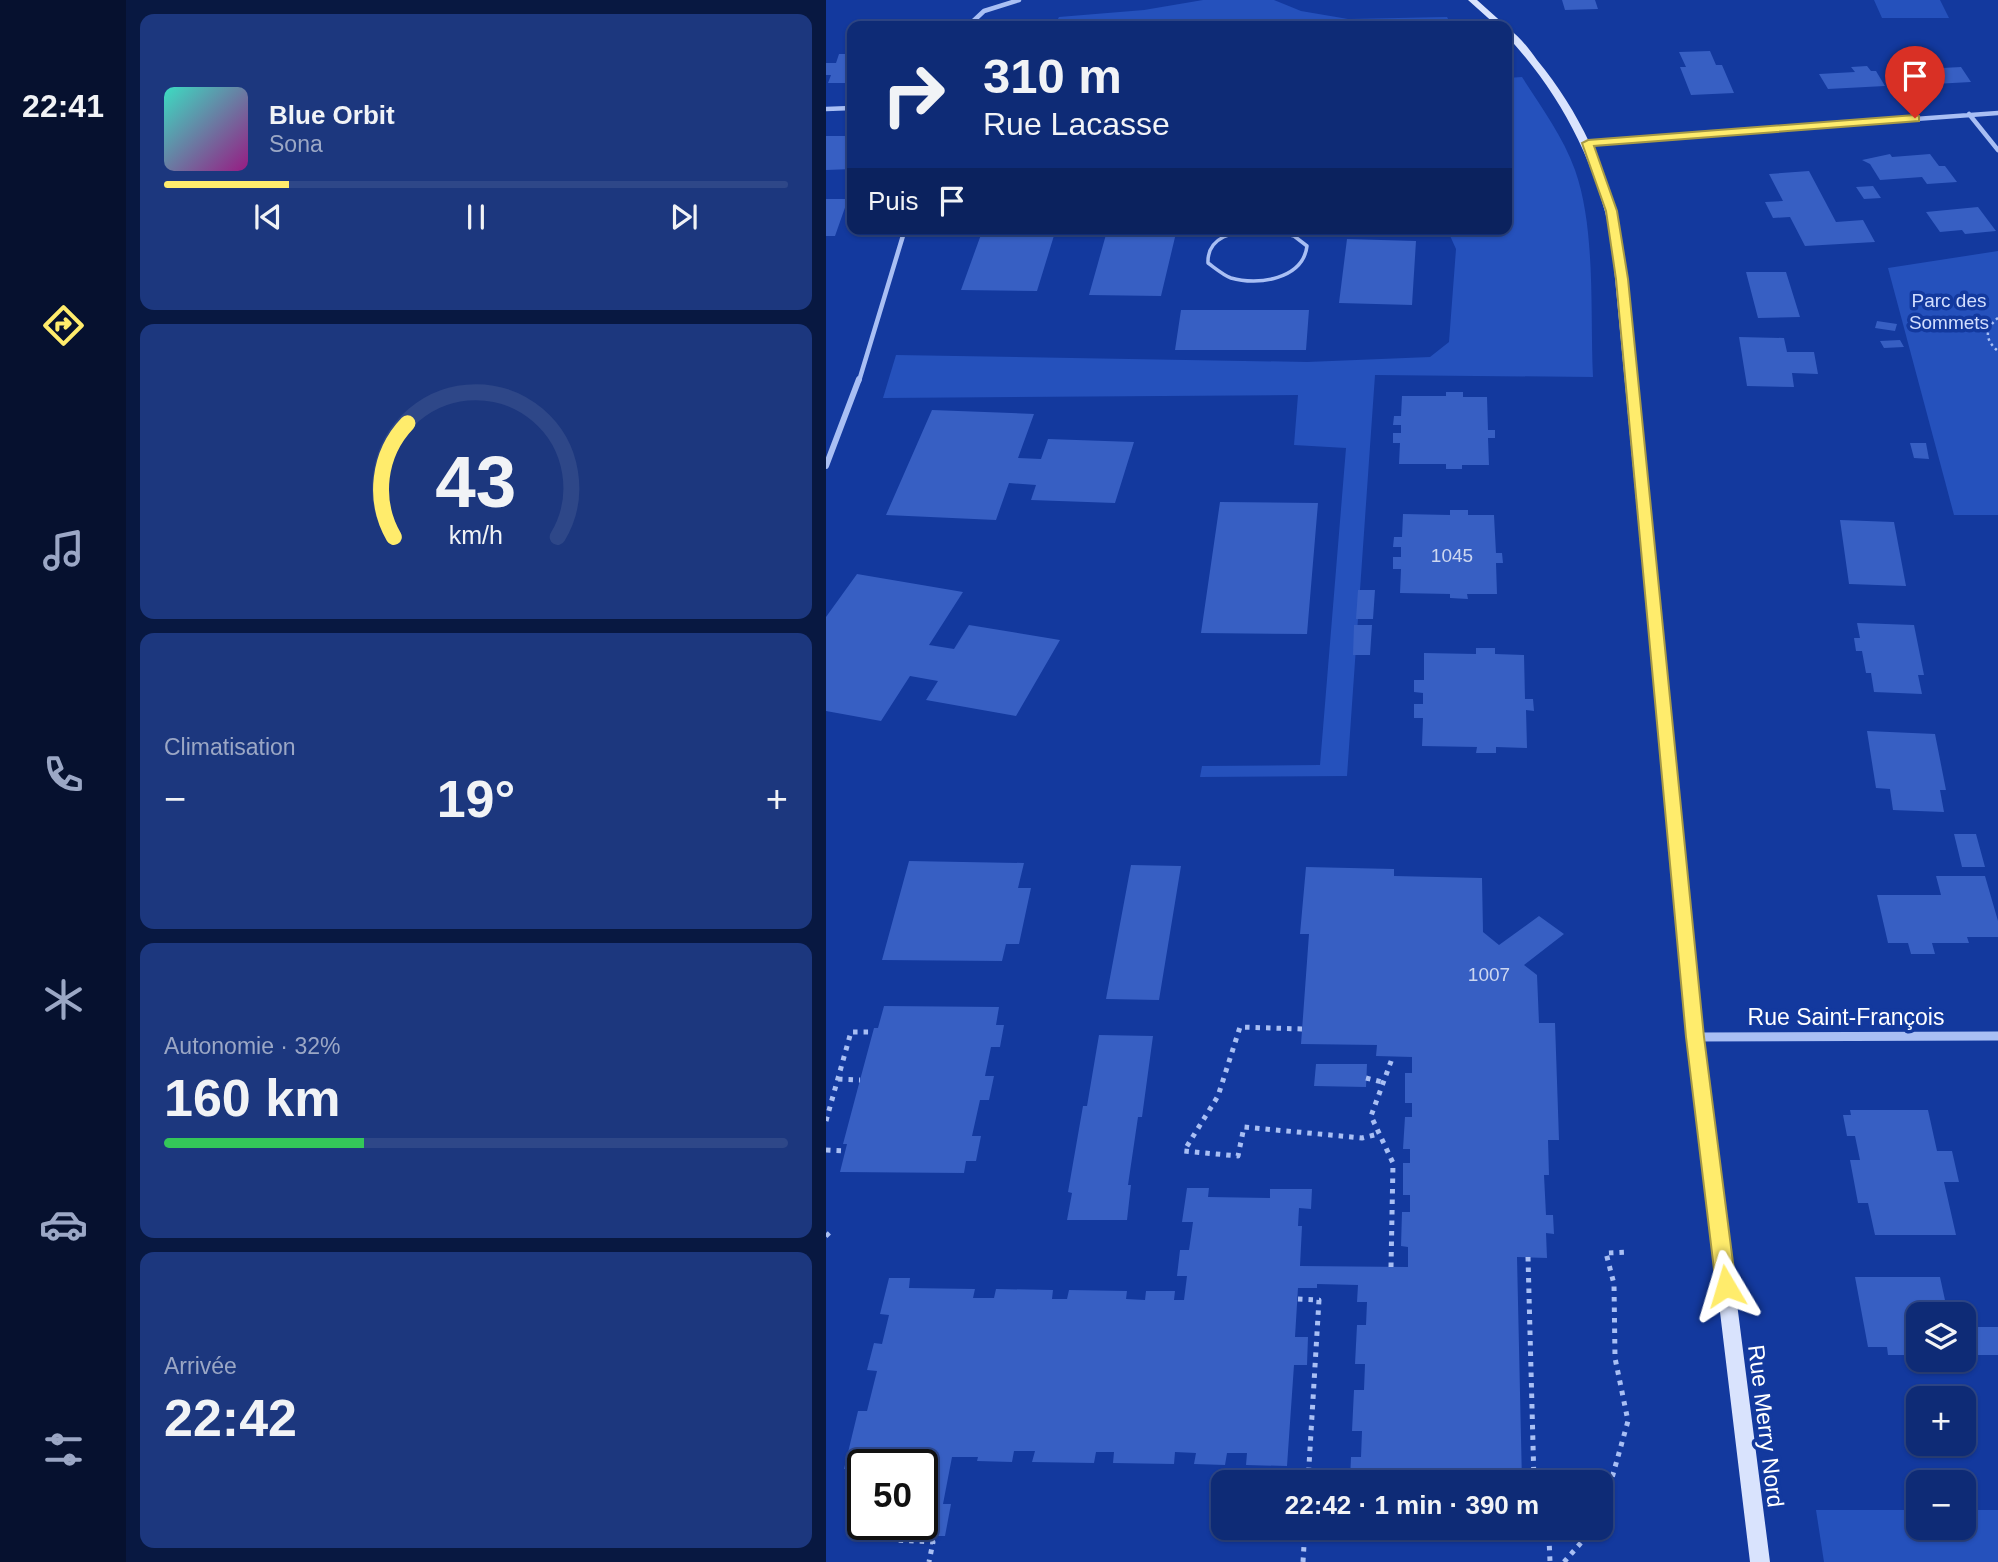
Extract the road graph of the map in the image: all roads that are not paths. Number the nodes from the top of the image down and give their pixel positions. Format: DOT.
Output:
graph roads {
  1 [pos="1019,0"];
  2 [pos="1472,0"];
  3 [pos="972,21"];
  4 [pos="1496,21"];
  5 [pos="1512,37"];
  6 [pos="847,108"];
  7 [pos="826,109"];
  8 [pos="1998,113"];
  9 [pos="1969,114"];
  10 [pos="1588,143"];
  11 [pos="1998,150"];
  12 [pos="903,235"];
  13 [pos="1228,235"];
  14 [pos="1292,235"];
  15 [pos="826,466"];
  16 [pos="1998,1036"];
  17 [pos="1695,1037"];
  18 [pos="1760,1562"];
  1 -- 3 [label="street"];
  2 -- 4 [label="main road"];
  5 -- 10 [label="main road, Rue Merry Nord"];
  6 -- 7 [label="street"];
  8 -- 9 [label="street"];
  9 -- 10 [label="street"];
  9 -- 11 [label="street"];
  10 -- 17 [label="main road, Rue Merry Nord"];
  12 -- 15 [label="street"];
  13 -- 14 [label="lane"];
  16 -- 17 [label="street, Rue Saint-François"];
  17 -- 18 [label="main road, Rue Merry Nord"];
}
